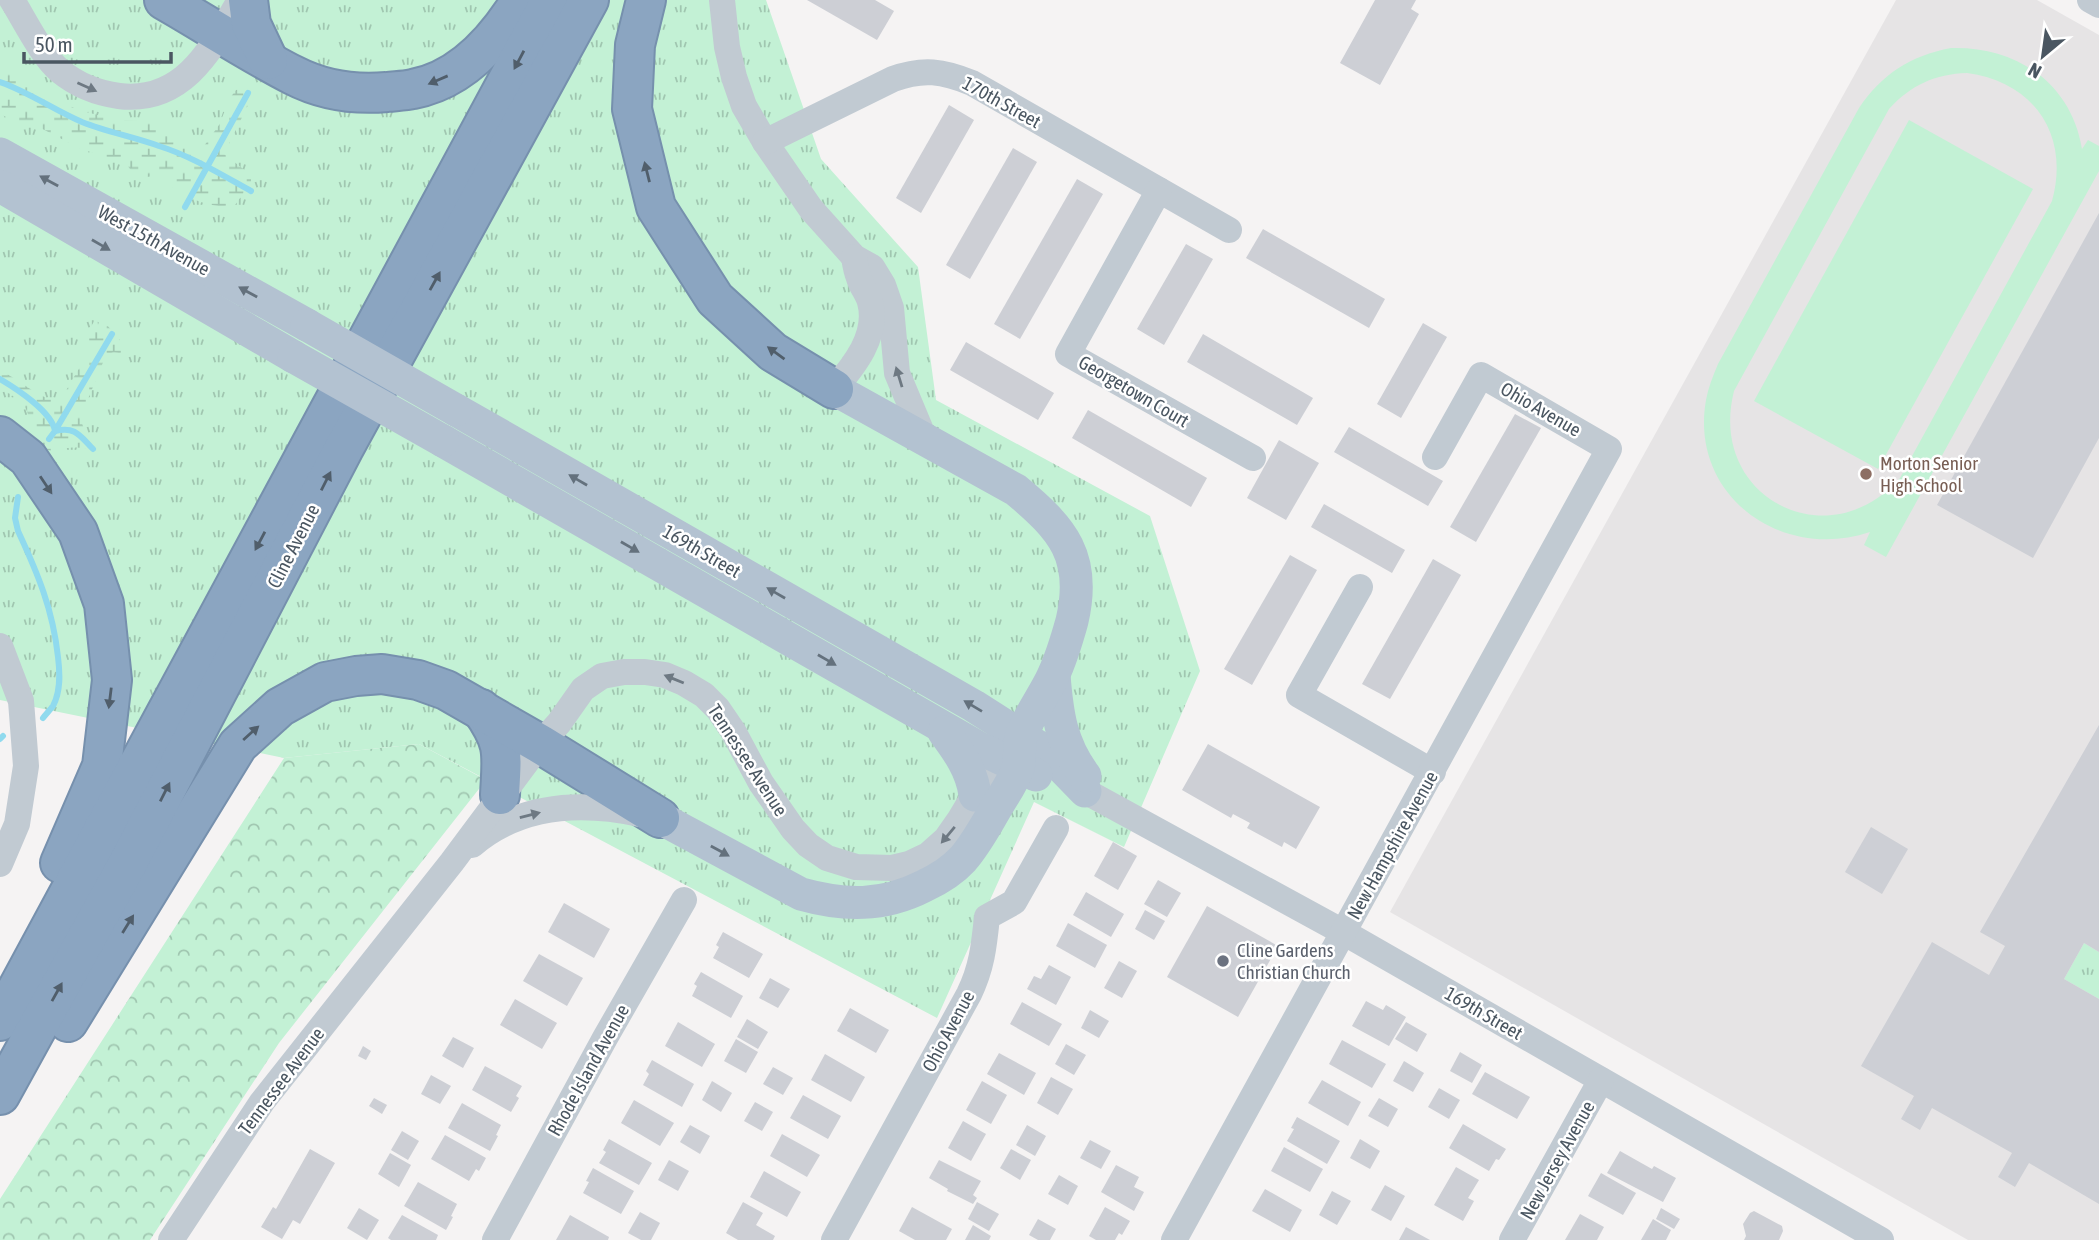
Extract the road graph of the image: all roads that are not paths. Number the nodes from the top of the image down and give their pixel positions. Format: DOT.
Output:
graph roads {
  1 [pos="12,0"];
  2 [pos="164,0"];
  3 [pos="240,0"];
  4 [pos="248,0"];
  5 [pos="521,0"];
  6 [pos="551,0"];
  7 [pos="589,0"];
  8 [pos="646,0"];
  9 [pos="722,0"];
  10 [pos="2090,0"];
  11 [pos="2099,5"];
  12 [pos="221,33"];
  13 [pos="268,60"];
  14 [pos="765,142"];
  15 [pos="0,154"];
  16 [pos="0,186"];
  17 [pos="1159,190"];
  18 [pos="1229,230"];
  19 [pos="854,257"];
  20 [pos="307,326"];
  21 [pos="294,357"];
  22 [pos="834,389"];
  23 [pos="0,436"];
  24 [pos="925,440"];
  25 [pos="1609,449"];
  26 [pos="1434,457"];
  27 [pos="1253,458"];
  28 [pos="1360,587"];
  29 [pos="0,646"];
  30 [pos="1054,675"];
  31 [pos="481,709"];
  32 [pos="938,724"];
  33 [pos="540,744"];
  34 [pos="1012,753"];
  35 [pos="1433,772"];
  36 [pos="975,794"];
  37 [pos="1093,794"];
  38 [pos="500,795"];
  39 [pos="660,818"];
  40 [pos="1056,828"];
  41 [pos="452,862"];
  42 [pos="0,864"];
  43 [pos="684,900"];
  44 [pos="1343,932"];
  45 [pos="0,981"];
  46 [pos="0,1021"];
  47 [pos="1601,1080"];
  48 [pos="0,1095"];
  49 [pos="0,1126"];
  50 [pos="171,1240"];
  51 [pos="495,1240"];
  52 [pos="834,1240"];
  53 [pos="1174,1240"];
  54 [pos="1513,1240"];
  55 [pos="1881,1240"];
  1 -- 12 [label="street, one-way"];
  2 -- 12 [label="highway"];
  3 -- 12 [label="street"];
  4 -- 13 [label="highway"];
  5 -- 13 [label="highway, one-way"];
  6 -- 46 [label="highway, Cline Avenue, one-way"];
  48 -- 7 [label="highway, Cline Avenue, one-way"];
  22 -- 8 [label="highway, one-way"];
  9 -- 14 [label="street"];
  10 -- 11 [label="street"];
  12 -- 13 [label="highway"];
  14 -- 17 [label="street, 170th Street"];
  14 -- 19 [label="street"];
  20 -- 15 [label="main road, West 15th Avenue, one-way"];
  16 -- 21 [label="main road, West 15th Avenue, one-way"];
  17 -- 18 [label="street, 170th Street"];
  17 -- 27 [label="street, Georgetown Court"];
  19 -- 22 [label="street"];
  24 -- 19 [label="street, one-way"];
  34 -- 20 [label="main road, 169th Street, one-way, bridge"];
  21 -- 32 [label="main road, 169th Street, one-way, bridge"];
  22 -- 24 [label="main road"];
  23 -- 45 [label="highway, one-way"];
  24 -- 30 [label="main road"];
  25 -- 26 [label="street, Ohio Avenue"];
  25 -- 35 [label="street, New Hampshire Avenue"];
  28 -- 35 [label="street"];
  29 -- 42 [label="street"];
  30 -- 34 [label="main road"];
  30 -- 37 [label="main road"];
  31 -- 33 [label="highway"];
  31 -- 38 [label="highway"];
  49 -- 31 [label="highway, one-way"];
  32 -- 34 [label="main road, 169th Street"];
  32 -- 36 [label="main road"];
  36 -- 33 [label="street, Tennessee Avenue, one-way"];
  33 -- 38 [label="street, Tennessee Avenue"];
  33 -- 39 [label="highway"];
  34 -- 36 [label="street, Tennessee Avenue"];
  34 -- 37 [label="main road, 169th Street"];
  39 -- 34 [label="main road, Tennessee Avenue, one-way"];
  35 -- 44 [label="street, New Hampshire Avenue"];
  37 -- 44 [label="street, 169th Street"];
  38 -- 41 [label="street, Tennessee Avenue"];
  41 -- 39 [label="street, Tennessee Avenue, one-way"];
  40 -- 52 [label="street, Ohio Avenue"];
  41 -- 50 [label="street, Tennessee Avenue"];
  43 -- 51 [label="street, Rhode Island Avenue"];
  44 -- 47 [label="street, 169th Street"];
  44 -- 53 [label="street, New Hampshire Avenue"];
  47 -- 54 [label="street, New Jersey Avenue"];
  47 -- 55 [label="street, 169th Street"];
}
